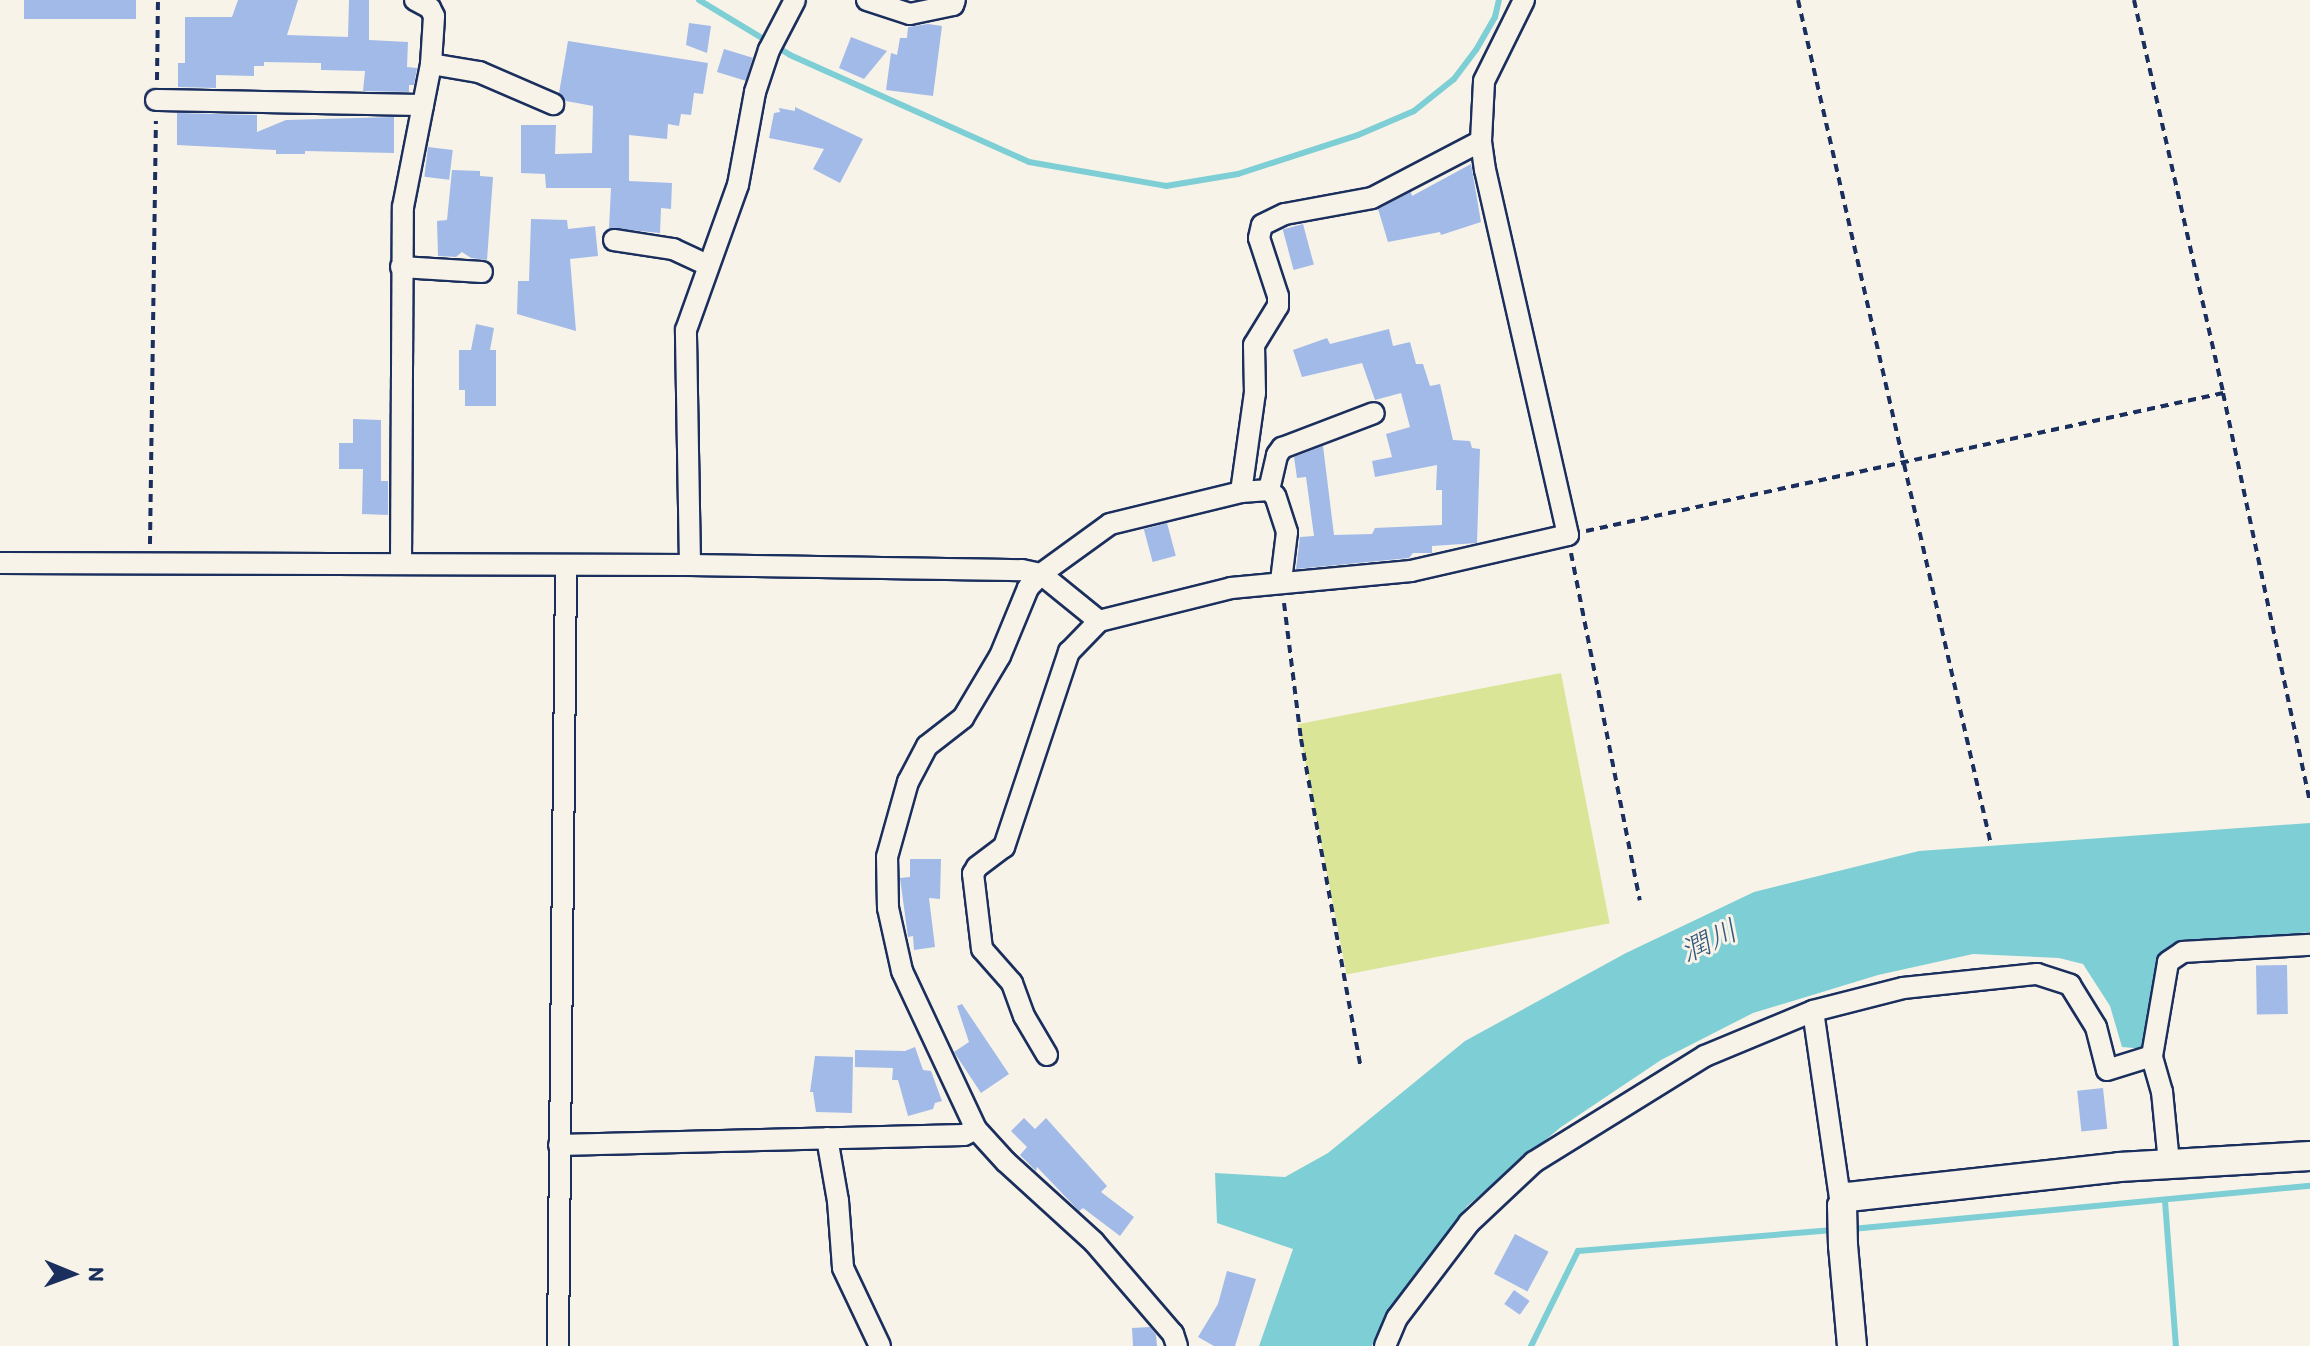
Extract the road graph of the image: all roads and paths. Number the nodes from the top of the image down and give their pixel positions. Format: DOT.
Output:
graph roads {
  1 [pos="158,0"];
  2 [pos="415,0"];
  3 [pos="795,0"];
  4 [pos="867,0"];
  5 [pos="955,0"];
  6 [pos="1524,0"];
  7 [pos="1798,0"];
  8 [pos="2134,0"];
  9 [pos="431,64"];
  10 [pos="156,100"];
  11 [pos="553,104"];
  12 [pos="423,105"];
  13 [pos="1481,141"];
  14 [pos="614,240"];
  15 [pos="707,265"];
  16 [pos="401,267"];
  17 [pos="482,272"];
  18 [pos="2223,393"];
  19 [pos="1374,413"];
  20 [pos="1902,465"];
  21 [pos="1269,490"];
  22 [pos="1241,492"];
  23 [pos="1568,535"];
  24 [pos="150,562"];
  25 [pos="0,563"];
  26 [pos="401,563"];
  27 [pos="566,565"];
  28 [pos="690,565"];
  29 [pos="1041,574"];
  30 [pos="1281,581"];
  31 [pos="1099,621"];
  32 [pos="2310,802"];
  33 [pos="1991,845"];
  34 [pos="1640,900"];
  35 [pos="2310,945"];
  36 [pos="1813,1011"];
  37 [pos="1047,1055"];
  38 [pos="2152,1056"];
  39 [pos="1360,1065"];
  40 [pos="976,1129"];
  41 [pos="827,1138"];
  42 [pos="559,1145"];
  43 [pos="2310,1156"];
  44 [pos="2156,1164"];
  45 [pos="1842,1212"];
  46 [pos="558,1346"];
  47 [pos="880,1346"];
  48 [pos="1177,1346"];
  49 [pos="1385,1346"];
  50 [pos="1852,1346"];
  1 -- 10 [label="path"];
  2 -- 9 [label="street"];
  3 -- 15 [label="street"];
  4 -- 5 [label="street"];
  6 -- 13 [label="street"];
  7 -- 20 [label="path"];
  8 -- 18 [label="path"];
  9 -- 11 [label="street"];
  9 -- 12 [label="street"];
  10 -- 12 [label="street"];
  10 -- 24 [label="path"];
  12 -- 16 [label="street"];
  13 -- 22 [label="street"];
  13 -- 23 [label="street"];
  14 -- 15 [label="street"];
  15 -- 28 [label="street"];
  16 -- 17 [label="street"];
  16 -- 26 [label="street"];
  18 -- 20 [label="path"];
  18 -- 32 [label="path"];
  19 -- 21 [label="street"];
  20 -- 23 [label="path"];
  20 -- 33 [label="path"];
  21 -- 22 [label="street"];
  21 -- 30 [label="street"];
  22 -- 29 [label="street"];
  23 -- 30 [label="street"];
  23 -- 34 [label="path"];
  24 -- 25 [label="street"];
  24 -- 26 [label="street"];
  26 -- 27 [label="street"];
  27 -- 28 [label="street"];
  27 -- 42 [label="street"];
  28 -- 29 [label="street"];
  29 -- 31 [label="street"];
  29 -- 40 [label="street"];
  30 -- 31 [label="street"];
  30 -- 39 [label="path"];
  31 -- 37 [label="street"];
  35 -- 38 [label="street"];
  36 -- 38 [label="street"];
  36 -- 45 [label="street"];
  36 -- 49 [label="street"];
  38 -- 44 [label="street"];
  40 -- 41 [label="street"];
  40 -- 48 [label="street"];
  41 -- 42 [label="street"];
  41 -- 47 [label="street"];
  42 -- 46 [label="street"];
  43 -- 44 [label="street"];
  44 -- 45 [label="street"];
  45 -- 50 [label="street"];
}
